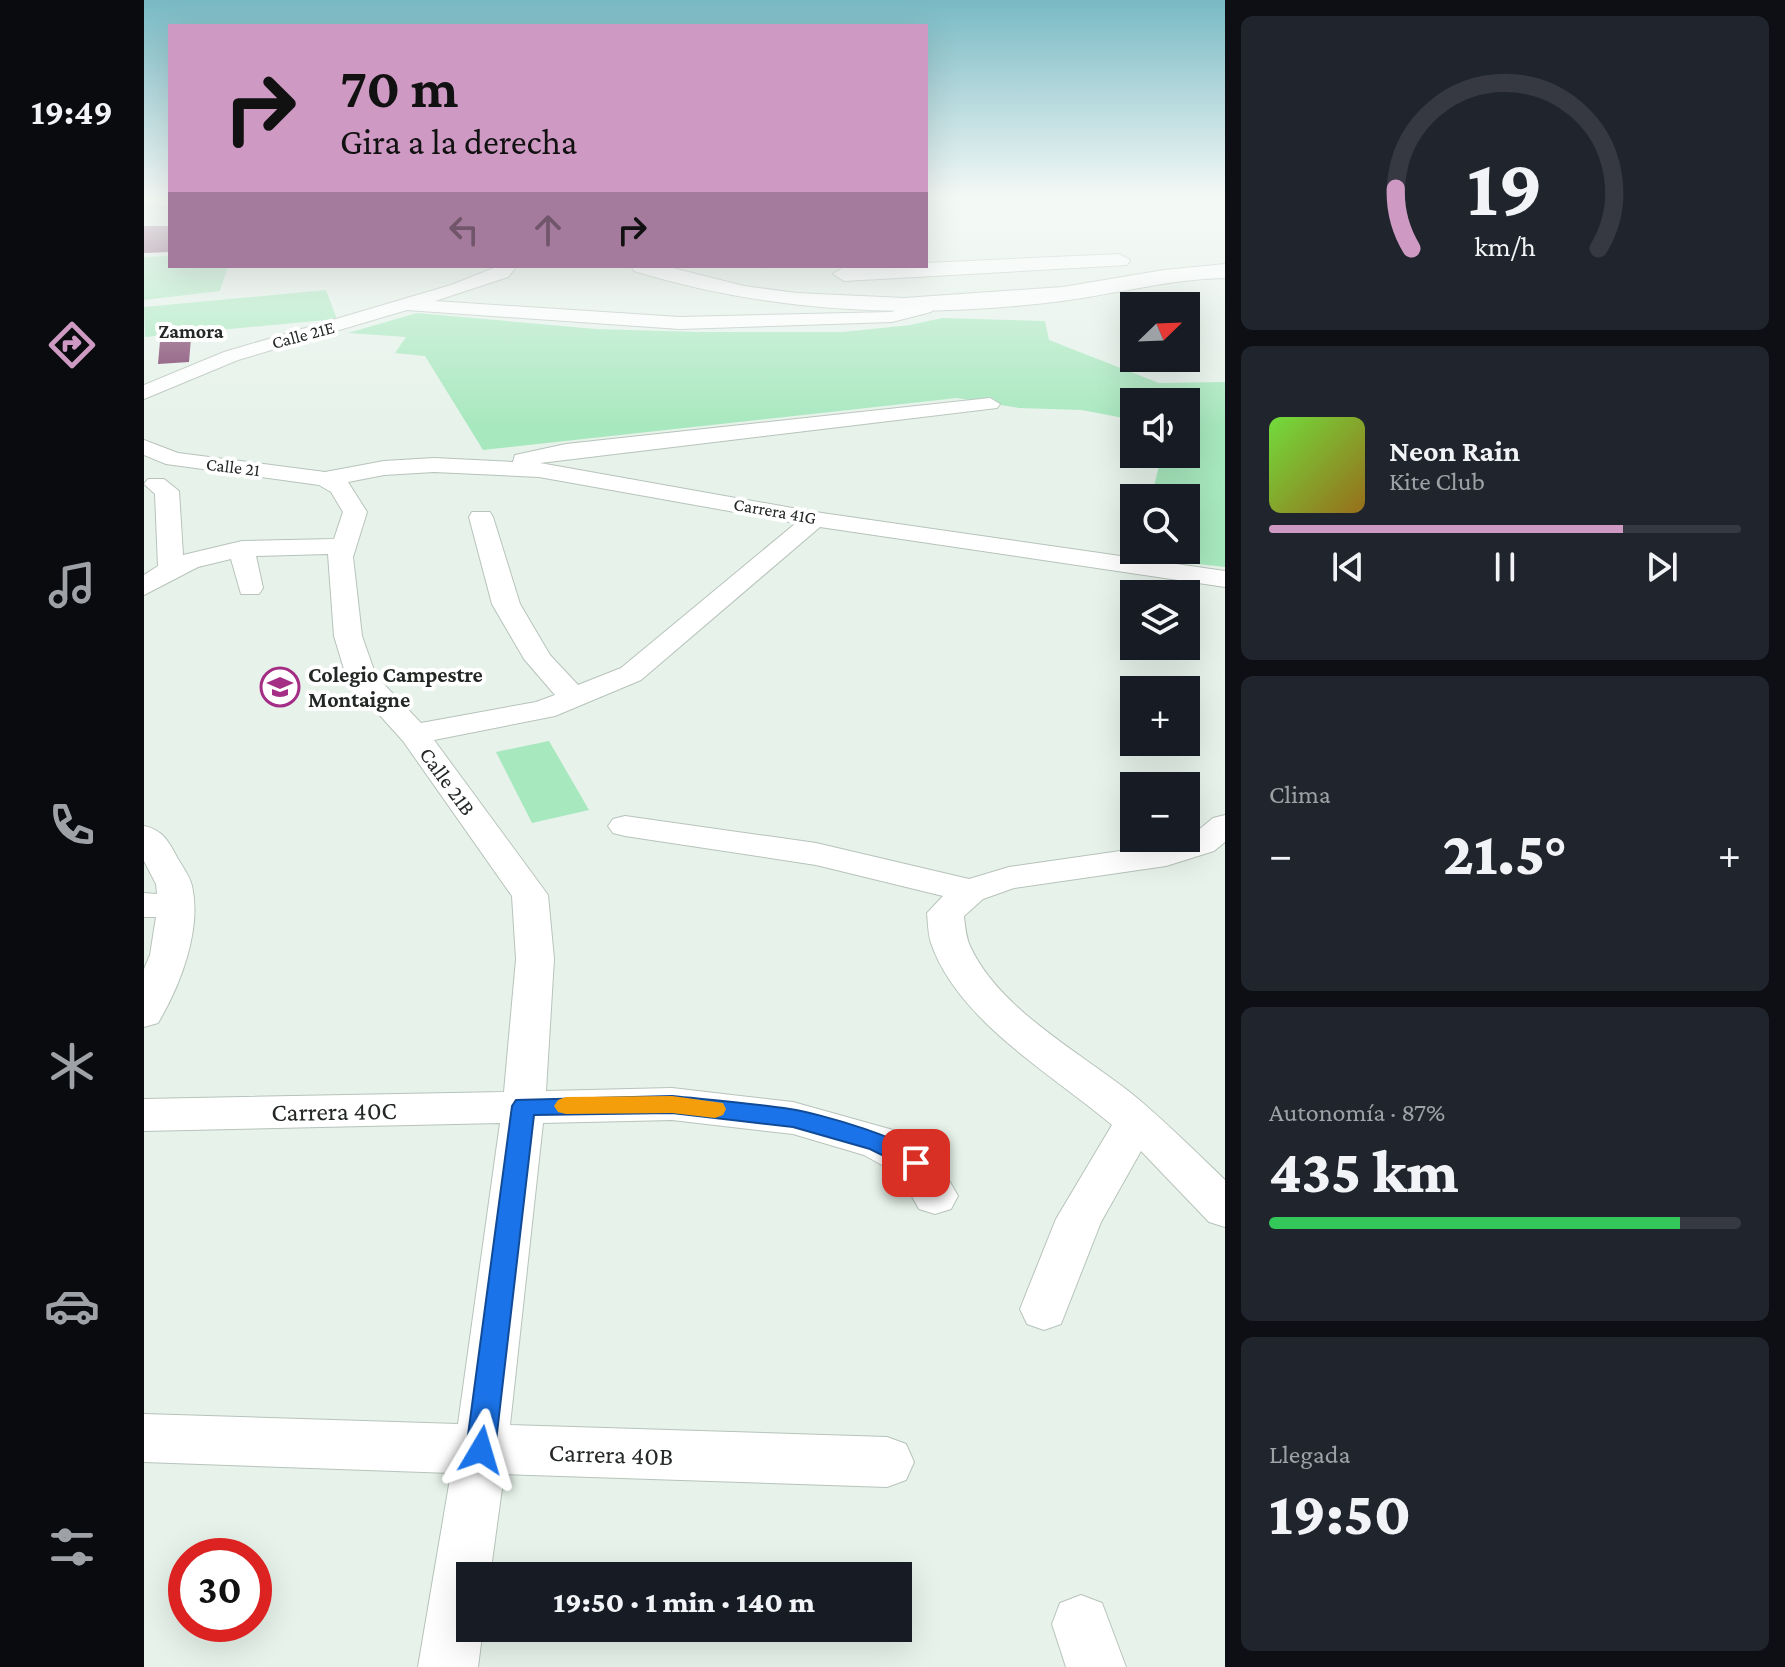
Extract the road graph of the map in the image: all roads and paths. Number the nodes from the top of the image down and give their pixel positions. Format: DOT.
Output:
graph roads {
  1 [pos="502,273"];
  2 [pos="661,273"];
  3 [pos="888,273"];
  4 [pos="1100,273"];
  5 [pos="1197,273"];
  6 [pos="1096,288"];
  7 [pos="887,304"];
  8 [pos="922,304"];
  9 [pos="410,305"];
  10 [pos="144,393"];
  11 [pos="990,404"];
  12 [pos="144,447"];
  13 [pos="495,465"];
  14 [pos="325,479"];
  15 [pos="156,484"];
  16 [pos="481,517"];
  17 [pos="815,519"];
  18 [pos="343,546"];
  19 [pos="242,549"];
  20 [pos="171,567"];
  21 [pos="1225,579"];
  22 [pos="144,587"];
  23 [pos="250,588"];
  24 [pos="575,699"];
  25 [pos="414,734"];
  26 [pos="1225,825"];
  27 [pos="625,826"];
  28 [pos="144,836"];
  29 [pos="970,891"];
  30 [pos="160,906"];
  31 [pos="144,1013"];
  32 [pos="524,1106"];
  33 [pos="144,1115"];
  34 [pos="1136,1121"];
  35 [pos="935,1196"];
  36 [pos="1225,1209"];
  37 [pos="1044,1309"];
  38 [pos="144,1438"];
  39 [pos="481,1450"];
  40 [pos="887,1462"];
  41 [pos="448,1667"];
  1 -- 9 [label="street, Calle 21E"];
  2 -- 7 [label="highway"];
  3 -- 7 [label="highway"];
  4 -- 6 [label="highway"];
  5 -- 6 [label="highway"];
  6 -- 8 [label="highway"];
  7 -- 8 [label="highway"];
  8 -- 9 [label="street"];
  9 -- 10 [label="street, Calle 21E"];
  11 -- 13 [label="street"];
  12 -- 14 [label="street, Calle 21"];
  13 -- 14 [label="street, Carrera 41G"];
  13 -- 17 [label="street, Carrera 41G"];
  14 -- 18 [label="street, Calle 21B"];
  15 -- 20 [label="street"];
  16 -- 24 [label="street"];
  17 -- 21 [label="street, Carrera 41G"];
  17 -- 24 [label="street"];
  18 -- 19 [label="street"];
  18 -- 25 [label="street, Calle 21B"];
  19 -- 20 [label="street"];
  19 -- 23 [label="street"];
  20 -- 22 [label="street"];
  24 -- 25 [label="street"];
  25 -- 32 [label="street, Calle 21B"];
  26 -- 29 [label="street"];
  27 -- 29 [label="street"];
  28 -- 30 [label="street"];
  29 -- 34 [label="street"];
  30 -- 31 [label="street"];
  32 -- 33 [label="street, Carrera 40C"];
  32 -- 35 [label="street, Carrera 40C"];
  32 -- 39 [label="street, Calle 21B"];
  34 -- 36 [label="street"];
  34 -- 37 [label="street"];
  38 -- 39 [label="street, Carrera 40B"];
  39 -- 40 [label="street, Carrera 40B"];
  39 -- 41 [label="street, Calle 21B"];
}
